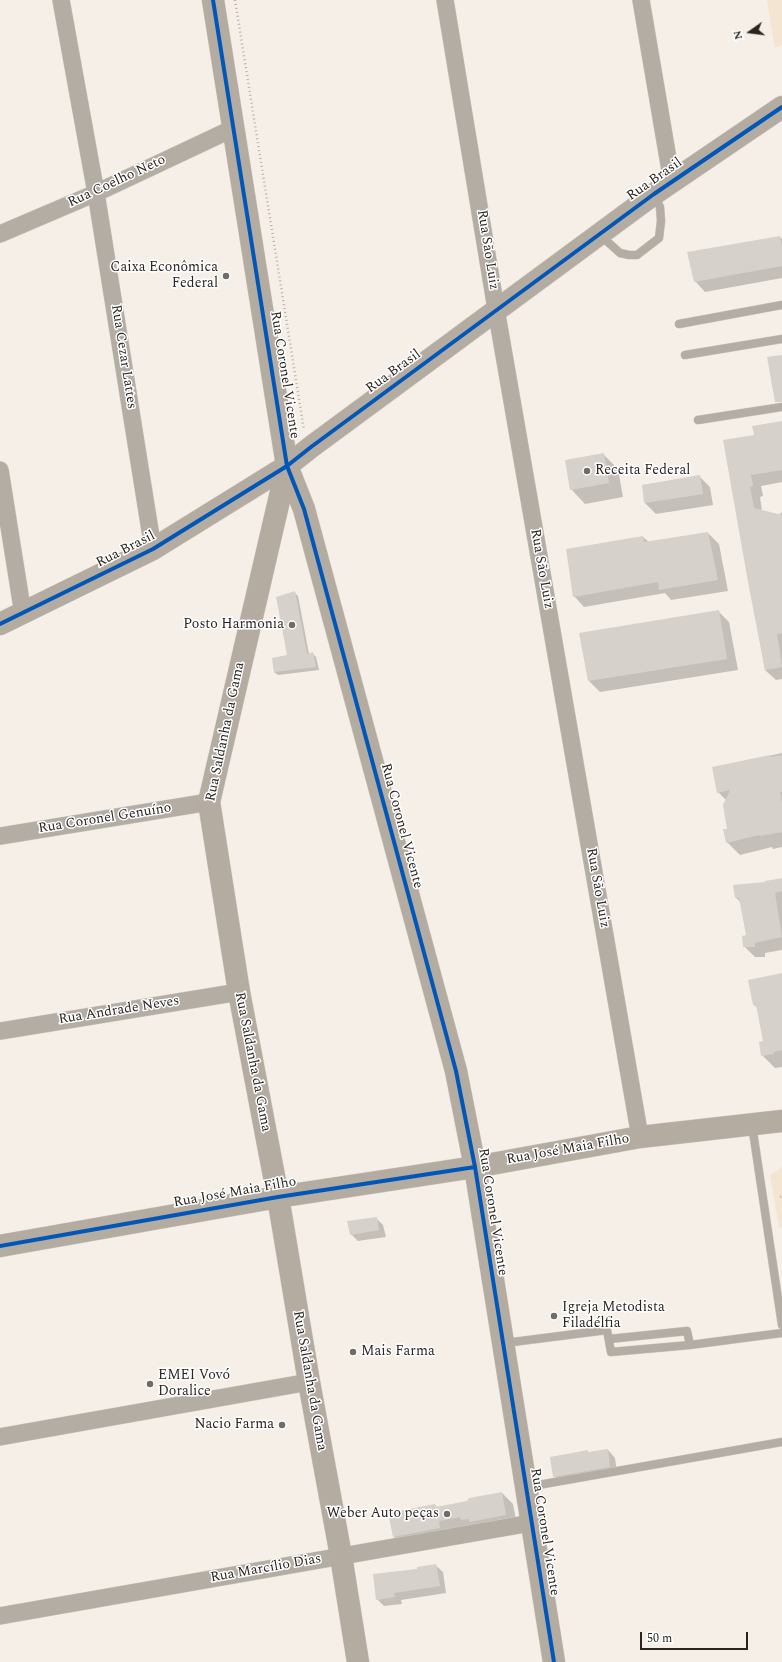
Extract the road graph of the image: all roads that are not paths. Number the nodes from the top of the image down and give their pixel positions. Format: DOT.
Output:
graph roads {
  1 [pos="61,0"];
  2 [pos="213,0"];
  3 [pos="446,0"];
  4 [pos="641,0"];
  5 [pos="782,107"];
  6 [pos="234,128"];
  7 [pos="672,182"];
  8 [pos="96,193"];
  9 [pos="654,194"];
  10 [pos="0,234"];
  11 [pos="600,234"];
  12 [pos="782,305"];
  13 [pos="496,310"];
  14 [pos="679,324"];
  15 [pos="782,339"];
  16 [pos="685,355"];
  17 [pos="782,407"];
  18 [pos="698,420"];
  19 [pos="287,466"];
  20 [pos="0,470"];
  21 [pos="153,549"];
  22 [pos="23,614"];
  23 [pos="0,624"];
  24 [pos="209,802"];
  25 [pos="0,836"];
  26 [pos="239,992"];
  27 [pos="0,1031"];
  28 [pos="782,1121"];
  29 [pos="752,1124"];
  30 [pos="640,1138"];
  31 [pos="474,1166"];
  32 [pos="278,1197"];
  33 [pos="0,1246"];
  34 [pos="782,1325"];
  35 [pos="782,1333"];
  36 [pos="609,1339"];
  37 [pos="502,1344"];
  38 [pos="690,1345"];
  39 [pos="309,1382"];
  40 [pos="0,1437"];
  41 [pos="782,1442"];
  42 [pos="526,1487"];
  43 [pos="531,1523"];
  44 [pos="342,1556"];
  45 [pos="0,1616"];
  46 [pos="358,1662"];
  47 [pos="554,1662"];
  1 -- 8 [label="street, Rua Cezar Lattes"];
  2 -- 6 [label="street, Rua Coronel Vicente"];
  3 -- 13 [label="street, Rua São Luiz"];
  4 -- 7 [label="street"];
  5 -- 7 [label="street, Rua Brasil"];
  6 -- 8 [label="street, Rua Coelho Neto"];
  6 -- 19 [label="street, Rua Coronel Vicente"];
  7 -- 9 [label="street, Rua Brasil"];
  8 -- 10 [label="street, Rua Coelho Neto"];
  8 -- 21 [label="street, Rua Cezar Lattes"];
  9 -- 11 [label="street, Rua Brasil"];
  9 -- 11 [label="lane"];
  11 -- 13 [label="street, Rua Brasil"];
  12 -- 14 [label="lane"];
  13 -- 19 [label="street, Rua Brasil"];
  13 -- 30 [label="street, Rua São Luiz"];
  15 -- 16 [label="lane"];
  17 -- 18 [label="lane"];
  19 -- 21 [label="street, Rua Brasil"];
  19 -- 24 [label="street, Rua Saldanha da Gama"];
  19 -- 31 [label="street, Rua Coronel Vicente"];
  20 -- 22 [label="street"];
  21 -- 22 [label="street, Rua Brasil"];
  22 -- 23 [label="street, Rua Brasil"];
  24 -- 25 [label="street, Rua Coronel Genuíno"];
  24 -- 26 [label="street, Rua Saldanha da Gama"];
  26 -- 27 [label="street, Rua Andrade Neves"];
  26 -- 32 [label="street, Rua Saldanha da Gama"];
  28 -- 29 [label="street, Rua José Maia Filho"];
  29 -- 30 [label="street, Rua José Maia Filho"];
  29 -- 34 [label="lane"];
  30 -- 31 [label="street, Rua José Maia Filho"];
  31 -- 32 [label="street, Rua José Maia Filho"];
  31 -- 37 [label="street, Rua Coronel Vicente"];
  32 -- 33 [label="street, Rua José Maia Filho"];
  32 -- 39 [label="street, Rua Saldanha da Gama"];
  35 -- 38 [label="lane"];
  36 -- 37 [label="lane"];
  36 -- 38 [label="lane"];
  36 -- 38 [label="lane"];
  37 -- 42 [label="street, Rua Coronel Vicente"];
  39 -- 40 [label="street"];
  39 -- 44 [label="street, Rua Saldanha da Gama"];
  41 -- 42 [label="lane"];
  42 -- 43 [label="street, Rua Coronel Vicente"];
  43 -- 44 [label="street, Rua Marcílio Dias"];
  43 -- 47 [label="street, Rua Coronel Vicente"];
  44 -- 45 [label="street, Rua Marcílio Dias"];
  44 -- 46 [label="street, Rua Saldanha da Gama"];
}
